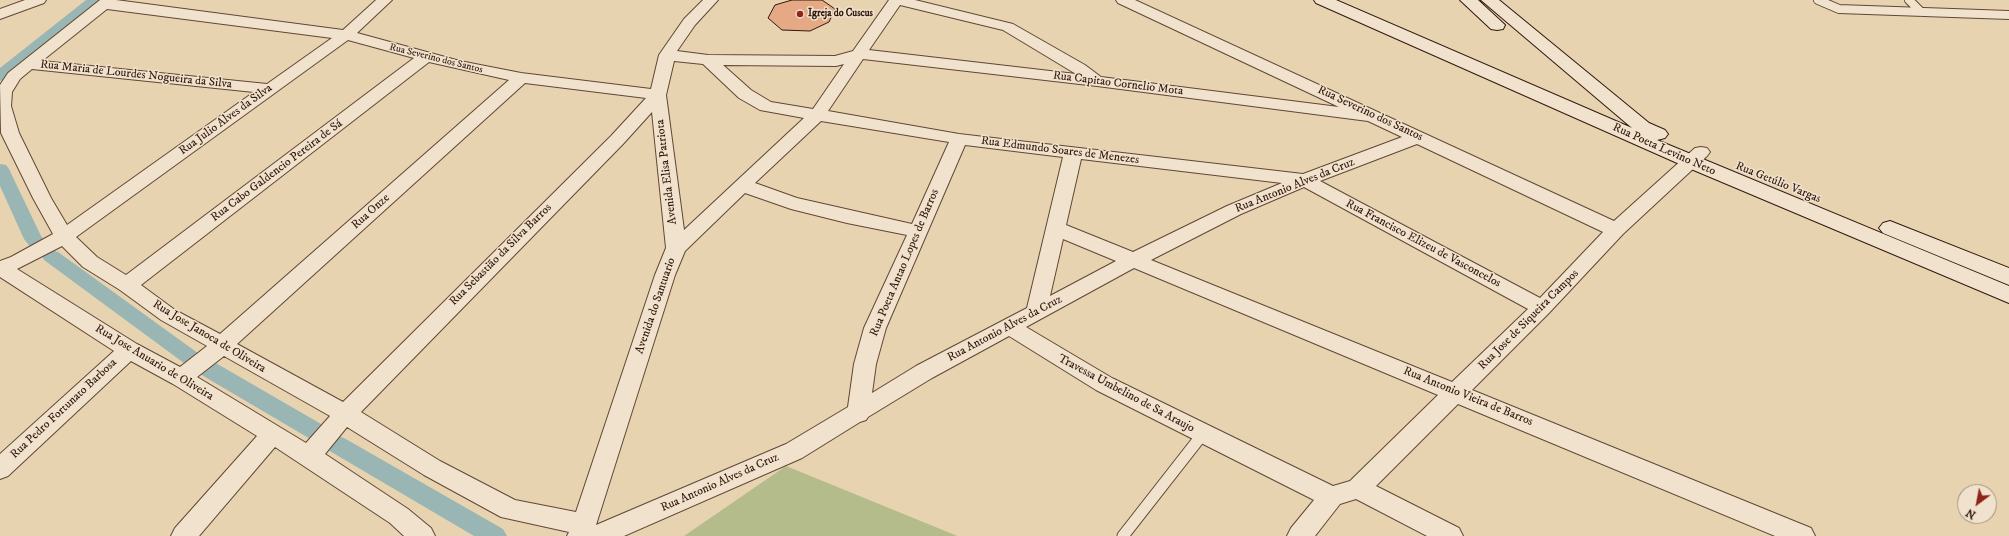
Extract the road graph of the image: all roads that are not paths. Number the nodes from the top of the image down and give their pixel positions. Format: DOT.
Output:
graph roads {
  1 [pos="39,0"];
  2 [pos="385,0"];
  3 [pos="711,0"];
  4 [pos="896,0"];
  5 [pos="1123,0"];
  6 [pos="1160,0"];
  7 [pos="1322,0"];
  8 [pos="1468,0"];
  9 [pos="1489,0"];
  10 [pos="1818,0"];
  11 [pos="1909,0"];
  12 [pos="107,2"];
  13 [pos="1143,10"];
  14 [pos="1922,12"];
  15 [pos="0,14"];
  16 [pos="2009,15"];
  17 [pos="346,35"];
  18 [pos="860,54"];
  19 [pos="668,55"];
  20 [pos="426,57"];
  21 [pos="708,60"];
  22 [pos="28,64"];
  23 [pos="521,78"];
  24 [pos="1097,81"];
  25 [pos="269,90"];
  26 [pos="658,95"];
  27 [pos="817,115"];
  28 [pos="1376,117"];
  29 [pos="1623,132"];
  30 [pos="5,136"];
  31 [pos="1419,137"];
  32 [pos="959,139"];
  33 [pos="1073,153"];
  34 [pos="1696,157"];
  35 [pos="1305,180"];
  36 [pos="742,185"];
  37 [pos="1055,228"];
  38 [pos="1616,230"];
  39 [pos="917,231"];
  40 [pos="58,240"];
  41 [pos="676,248"];
  42 [pos="1134,260"];
  43 [pos="6,266"];
  44 [pos="2009,277"];
  45 [pos="127,285"];
  46 [pos="2009,294"];
  47 [pos="1542,308"];
  48 [pos="1036,313"];
  49 [pos="1010,326"];
  50 [pos="129,350"];
  51 [pos="216,350"];
  52 [pos="185,375"];
  53 [pos="1457,392"];
  54 [pos="345,414"];
  55 [pos="858,414"];
  56 [pos="273,434"];
  57 [pos="1202,435"];
  58 [pos="312,453"];
  59 [pos="0,469"];
  60 [pos="1358,488"];
  61 [pos="1331,497"];
  62 [pos="588,532"];
  63 [pos="184,536"];
  64 [pos="422,536"];
  65 [pos="1123,536"];
  66 [pos="1300,536"];
  67 [pos="1450,536"];
  68 [pos="1802,536"];
  1 -- 15 [label="street"];
  2 -- 17 [label="street, Rua Julio Alves da Silva"];
  3 -- 19 [label="street"];
  4 -- 18 [label="street, Avenida do Santuario"];
  4 -- 24 [label="street"];
  5 -- 13 [label="street, Rua Severino dos Santos"];
  6 -- 13 [label="street"];
  7 -- 29 [label="main road, Rua Poeta Levino Neto"];
  8 -- 29 [label="main road"];
  9 -- 34 [label="main road, Rua Getúlio Vargas"];
  10 -- 14 [label="lane"];
  11 -- 14 [label="lane"];
  12 -- 17 [label="street, Rua Severino dos Santos"];
  12 -- 22 [label="street, Rua Jose Janoca de Oliveira"];
  13 -- 28 [label="street, Rua Severino dos Santos"];
  14 -- 16 [label="lane"];
  17 -- 20 [label="street, Rua Severino dos Santos"];
  17 -- 25 [label="street, Rua Julio Alves da Silva"];
  18 -- 21 [label="street"];
  18 -- 24 [label="street, Rua Capitao Cornelio Mota"];
  18 -- 27 [label="street, Avenida do Santuario"];
  19 -- 21 [label="street"];
  19 -- 26 [label="street"];
  20 -- 23 [label="street, Rua Severino dos Santos"];
  20 -- 45 [label="street, Rua Cabo Galdencio Pereira de Sá"];
  21 -- 27 [label="street, Rua Edmundo Soares de Menezes"];
  22 -- 25 [label="street, Rua Maria de Lourdes Nogueira da Silva"];
  22 -- 30 [label="street, Rua Jose Janoca de Oliveira"];
  23 -- 26 [label="street, Rua Severino dos Santos"];
  23 -- 51 [label="street, Rua Onze"];
  24 -- 28 [label="street, Rua Capitao Cornelio Mota"];
  25 -- 40 [label="street, Rua Julio Alves da Silva"];
  26 -- 41 [label="street, Avenida Elisa Patriota"];
  26 -- 54 [label="street, Rua Sebastião da Silva Barros"];
  27 -- 32 [label="street, Rua Edmundo Soares de Menezes"];
  27 -- 36 [label="street, Avenida do Santuario"];
  28 -- 31 [label="street, Rua Severino dos Santos"];
  29 -- 34 [label="main road, Rua Poeta Levino Neto"];
  30 -- 40 [label="street, Rua Jose Janoca de Oliveira"];
  31 -- 35 [label="street, Rua Antonio Alves da Cruz"];
  31 -- 38 [label="street, Rua Severino dos Santos"];
  32 -- 33 [label="street, Rua Edmundo Soares de Menezes"];
  32 -- 39 [label="street, Rua Poeta Antao Lopes de Barros"];
  33 -- 35 [label="street, Rua Edmundo Soares de Menezes"];
  33 -- 37 [label="street"];
  34 -- 38 [label="street, Rua Jose de Siqueira Campos"];
  34 -- 44 [label="main road, Rua Getúlio Vargas"];
  34 -- 46 [label="main road, Rua Poeta Levino Neto"];
  35 -- 42 [label="street, Rua Antonio Alves da Cruz"];
  35 -- 47 [label="street, Rua Francisco Elizeu de Vasconcelos"];
  36 -- 39 [label="street"];
  36 -- 41 [label="street, Avenida do Santuario"];
  37 -- 42 [label="street, Rua Antonio Vieira de Barros"];
  37 -- 48 [label="street"];
  38 -- 47 [label="street, Rua Jose de Siqueira Campos"];
  39 -- 55 [label="street, Rua Poeta Antao Lopes de Barros"];
  40 -- 43 [label="street, Rua Julio Alves da Silva"];
  40 -- 45 [label="street, Rua Jose Janoca de Oliveira"];
  41 -- 62 [label="street, Avenida do Santuario"];
  42 -- 48 [label="street, Rua Antonio Alves da Cruz"];
  42 -- 53 [label="street, Rua Antonio Vieira de Barros"];
  43 -- 50 [label="street, Rua Jose Anuario de Oliveira"];
  45 -- 51 [label="street, Rua Jose Janoca de Oliveira"];
  47 -- 53 [label="street, Rua Jose de Siqueira Campos"];
  48 -- 49 [label="street, Rua Antonio Alves da Cruz"];
  49 -- 55 [label="street, Rua Antonio Alves da Cruz"];
  49 -- 57 [label="street, Travessa Umbelino de Sa Araujo"];
  50 -- 52 [label="street, Rua Jose Anuario de Oliveira"];
  50 -- 59 [label="street, Rua Pedro Fortunato Barbosa"];
  51 -- 52 [label="street, Rua Onze"];
  51 -- 54 [label="street, Rua Jose Janoca de Oliveira"];
  52 -- 56 [label="street, Rua Jose Anuario de Oliveira"];
  53 -- 60 [label="street, Rua Jose de Siqueira Campos"];
  53 -- 68 [label="street, Rua Antonio Vieira de Barros"];
  54 -- 58 [label="street, Rua Sebastião da Silva Barros"];
  54 -- 62 [label="street, Rua Jose Janoca de Oliveira"];
  55 -- 62 [label="street, Rua Antonio Alves da Cruz"];
  56 -- 58 [label="street, Rua Jose Anuario de Oliveira"];
  56 -- 63 [label="street"];
  57 -- 61 [label="street, Travessa Umbelino de Sa Araujo"];
  57 -- 65 [label="lane, Travessa Umbelino de Sa Araujo"];
  58 -- 64 [label="street, Rua Jose Anuario de Oliveira"];
  60 -- 61 [label="street"];
  60 -- 67 [label="street"];
  61 -- 66 [label="street"];
}
